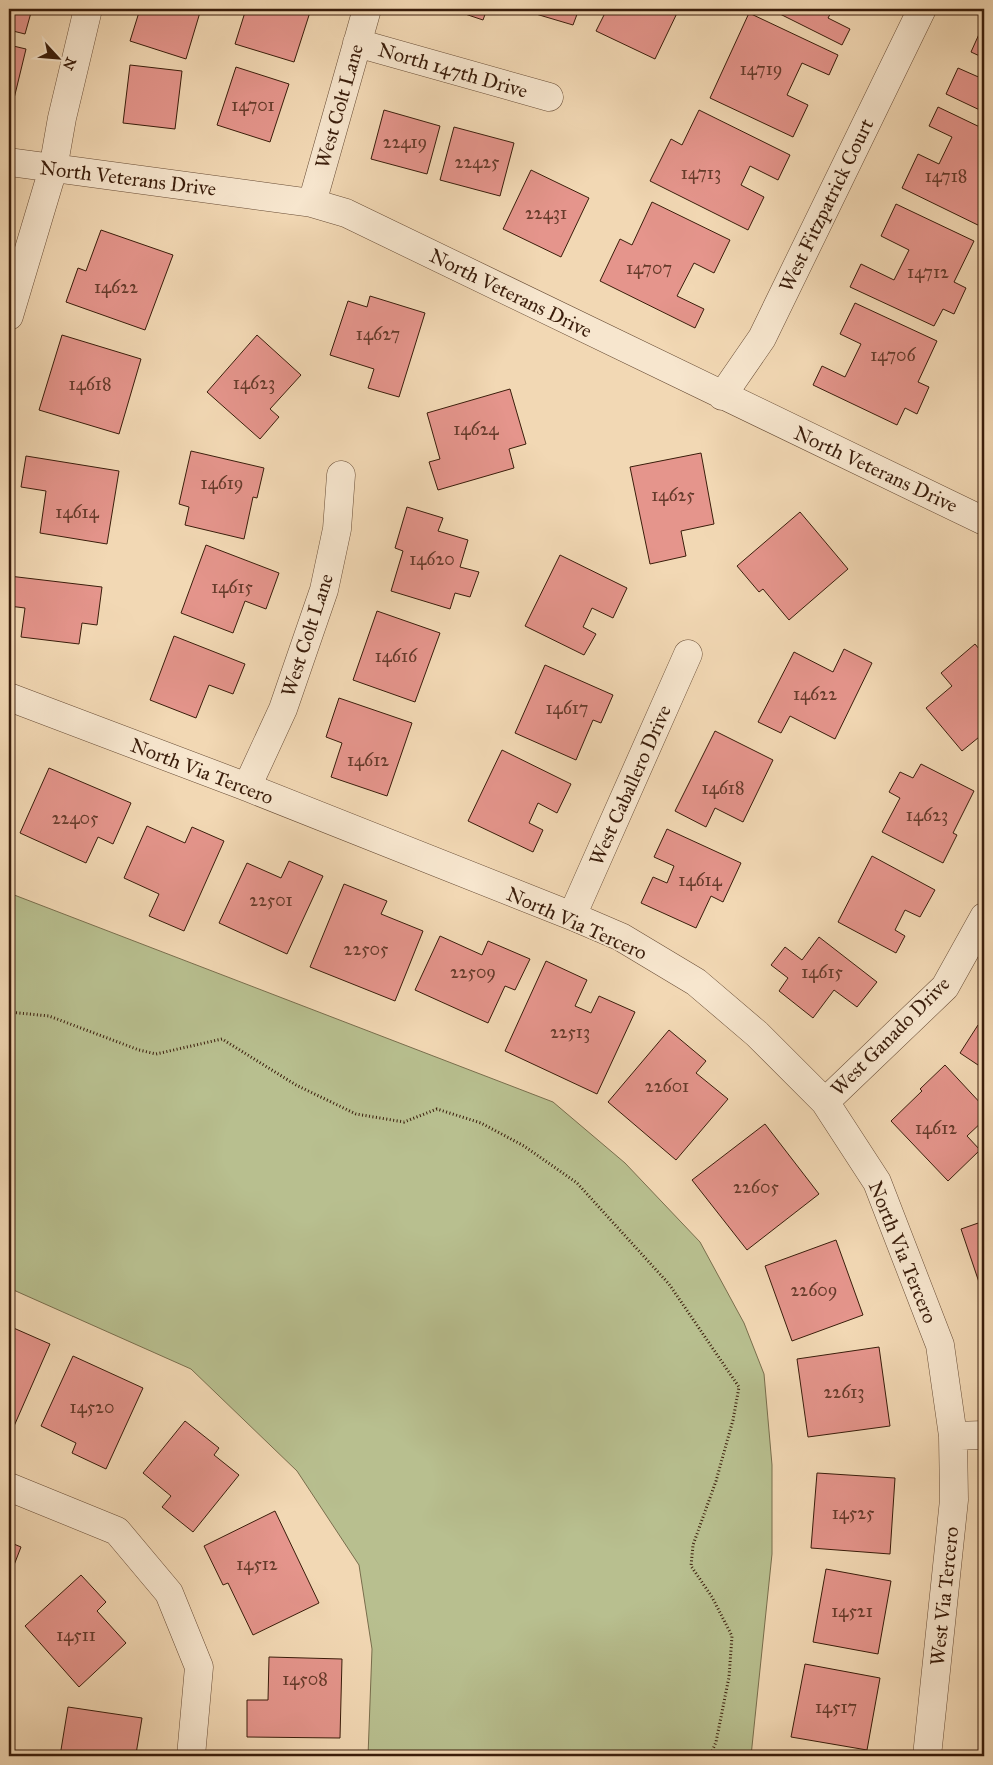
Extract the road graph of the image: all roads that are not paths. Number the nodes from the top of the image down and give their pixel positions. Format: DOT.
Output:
graph roads {
  1 [pos="88,9"];
  2 [pos="367,9"];
  3 [pos="922,9"];
  4 [pos="357,43"];
  5 [pos="549,97"];
  6 [pos="9,162"];
  7 [pos="53,169"];
  8 [pos="312,203"];
  9 [pos="9,316"];
  10 [pos="722,396"];
  11 [pos="341,475"];
  12 [pos="984,521"];
  13 [pos="688,654"];
  14 [pos="9,697"];
  15 [pos="247,787"];
  16 [pos="572,916"];
  17 [pos="984,917"];
  18 [pos="825,1102"];
  19 [pos="984,1435"];
  20 [pos="953,1436"];
  21 [pos="9,1487"];
  22 [pos="191,1756"];
  23 [pos="927,1756"];
  1 -- 7 [label="street"];
  2 -- 4 [label="street, West Colt Lane"];
  3 -- 10 [label="street, West Fitzpatrick Court"];
  4 -- 5 [label="street, North 147th Drive"];
  4 -- 8 [label="street, West Colt Lane"];
  6 -- 7 [label="street, North Veterans Drive"];
  7 -- 8 [label="street, North Veterans Drive"];
  7 -- 9 [label="street"];
  8 -- 10 [label="street, North Veterans Drive"];
  10 -- 12 [label="street, North Veterans Drive"];
  11 -- 15 [label="street, West Colt Lane"];
  13 -- 16 [label="street, West Caballero Drive"];
  14 -- 15 [label="street, North Via Tercero"];
  15 -- 16 [label="street, North Via Tercero"];
  16 -- 18 [label="street, North Via Tercero"];
  17 -- 18 [label="street, West Ganado Drive"];
  18 -- 20 [label="street, North Via Tercero"];
  19 -- 20 [label="street"];
  20 -- 23 [label="street, West Via Tercero"];
  21 -- 22 [label="street"];
}
